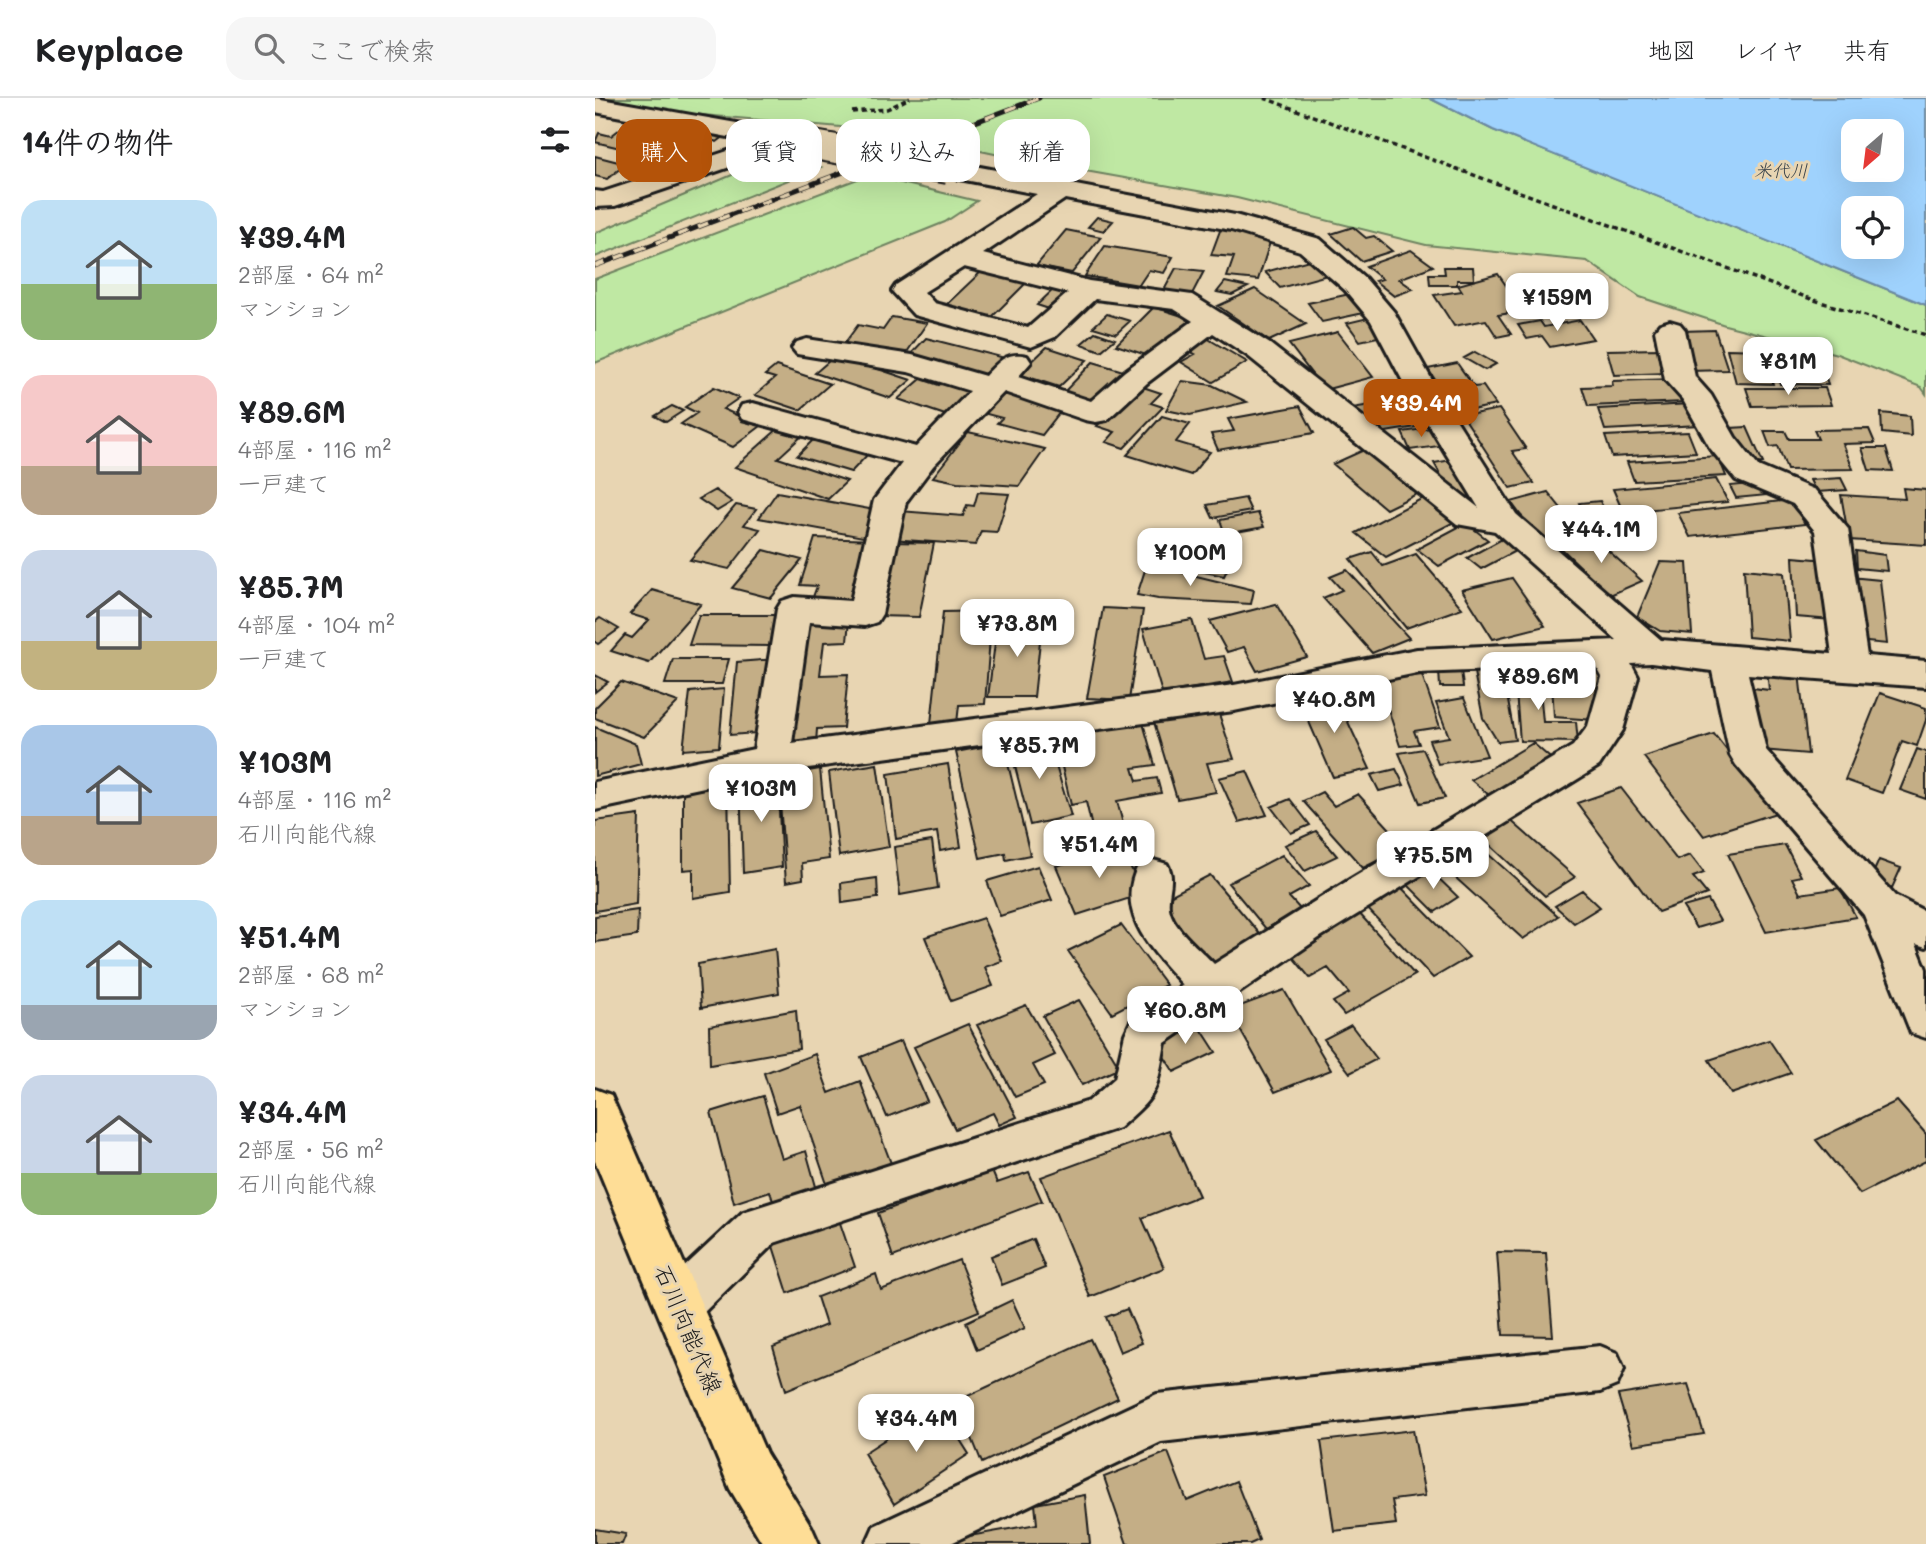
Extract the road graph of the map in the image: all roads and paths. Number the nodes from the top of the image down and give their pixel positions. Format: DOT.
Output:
graph roads {
  1 [pos="1264,98"];
  2 [pos="595,104"];
  3 [pos="726,129"];
  4 [pos="822,146"];
  5 [pos="726,160"];
  6 [pos="1061,190"];
  7 [pos="595,199"];
  8 [pos="960,257"];
  9 [pos="1088,290"];
  10 [pos="1212,320"];
  11 [pos="1670,330"];
  12 [pos="1045,331"];
  13 [pos="1926,335"];
  14 [pos="807,348"];
  15 [pos="994,384"];
  16 [pos="753,412"];
  17 [pos="922,459"];
  18 [pos="1504,521"];
  19 [pos="1651,651"];
  20 [pos="1608,653"];
  21 [pos="1727,660"];
  22 [pos="1851,666"];
  23 [pos="1926,674"];
  24 [pos="771,759"];
  25 [pos="595,796"];
  26 [pos="1153,875"];
  27 [pos="1881,907"];
  28 [pos="1926,931"];
  29 [pos="1210,988"];
  30 [pos="1924,1008"];
  31 [pos="595,1108"];
  32 [pos="679,1304"];
  33 [pos="1600,1369"];
  34 [pos="793,1544"];
  35 [pos="892,1544"];
  1 -- 13 [label="path"];
  2 -- 3 [label="street"];
  4 -- 6 [label="street, bridge"];
  5 -- 7 [label="street"];
  6 -- 8 [label="street"];
  6 -- 18 [label="street"];
  8 -- 9 [label="street"];
  8 -- 12 [label="street"];
  9 -- 10 [label="street"];
  9 -- 12 [label="street"];
  10 -- 15 [label="street"];
  10 -- 18 [label="street"];
  11 -- 22 [label="street"];
  12 -- 15 [label="street"];
  14 -- 15 [label="street"];
  15 -- 17 [label="street"];
  16 -- 17 [label="street"];
  17 -- 24 [label="street"];
  18 -- 19 [label="street"];
  19 -- 20 [label="street"];
  19 -- 21 [label="street"];
  20 -- 24 [label="street"];
  20 -- 29 [label="street"];
  21 -- 22 [label="street"];
  21 -- 27 [label="street"];
  22 -- 23 [label="street"];
  24 -- 25 [label="street"];
  26 -- 29 [label="street"];
  27 -- 28 [label="street"];
  27 -- 30 [label="street"];
  29 -- 32 [label="street"];
  31 -- 32 [label="main road, 石川向能代線"];
  32 -- 34 [label="main road, 石川向能代線"];
  33 -- 35 [label="street"];
}
